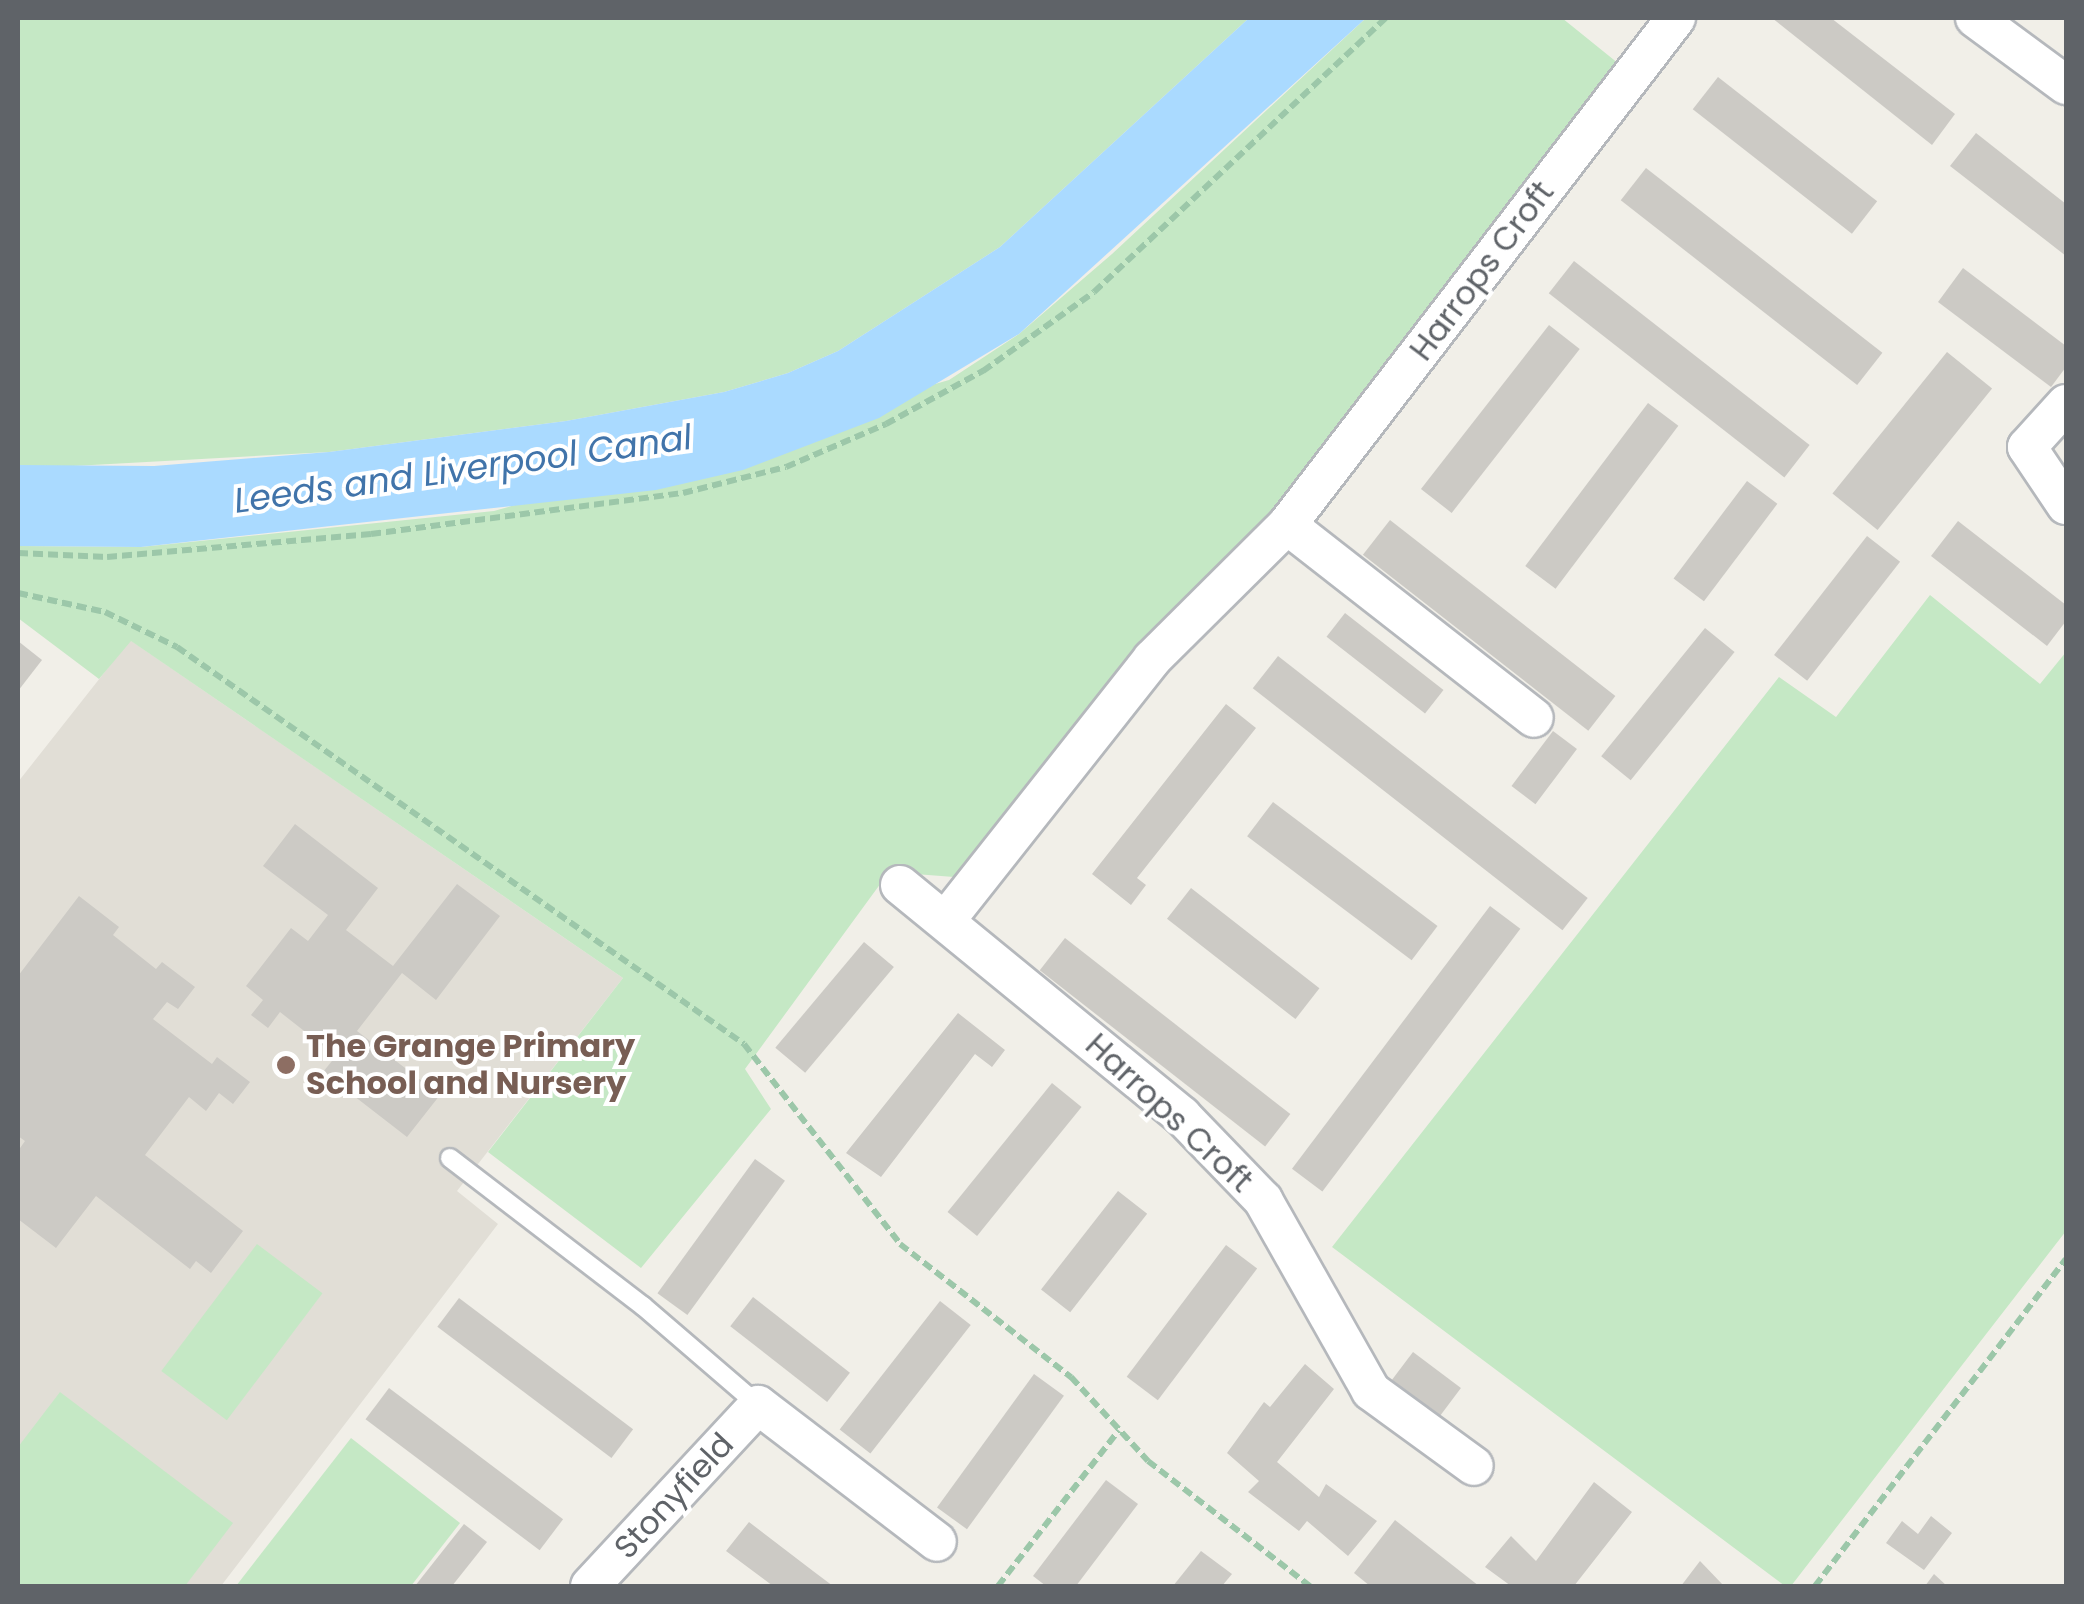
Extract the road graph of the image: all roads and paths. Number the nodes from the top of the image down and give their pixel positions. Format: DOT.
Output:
graph roads {
  1 [pos="1386,18"];
  2 [pos="1676,18"];
  3 [pos="1975,18"];
  4 [pos="2066,85"];
  5 [pos="2066,404"];
  6 [pos="2066,505"];
  7 [pos="1287,525"];
  8 [pos="18,552"];
  9 [pos="18,593"];
  10 [pos="1534,718"];
  11 [pos="900,885"];
  12 [pos="946,920"];
  13 [pos="450,1158"];
  14 [pos="2066,1259"];
  15 [pos="758,1405"];
  16 [pos="1119,1430"];
  17 [pos="1474,1466"];
  18 [pos="937,1542"];
  19 [pos="590,1586"];
  20 [pos="998,1586"];
  21 [pos="1310,1586"];
  22 [pos="1814,1586"];
  1 -- 8 [label="path"];
  2 -- 7 [label="street, Harrops Croft"];
  3 -- 4 [label="street"];
  5 -- 6 [label="street"];
  7 -- 10 [label="street"];
  7 -- 12 [label="street, Harrops Croft"];
  9 -- 16 [label="path"];
  11 -- 12 [label="street, Harrops Croft"];
  12 -- 17 [label="street, Harrops Croft"];
  13 -- 15 [label="lane"];
  14 -- 22 [label="path"];
  15 -- 18 [label="street"];
  15 -- 19 [label="street, Stonyfield"];
  16 -- 20 [label="path"];
  16 -- 21 [label="path"];
}
